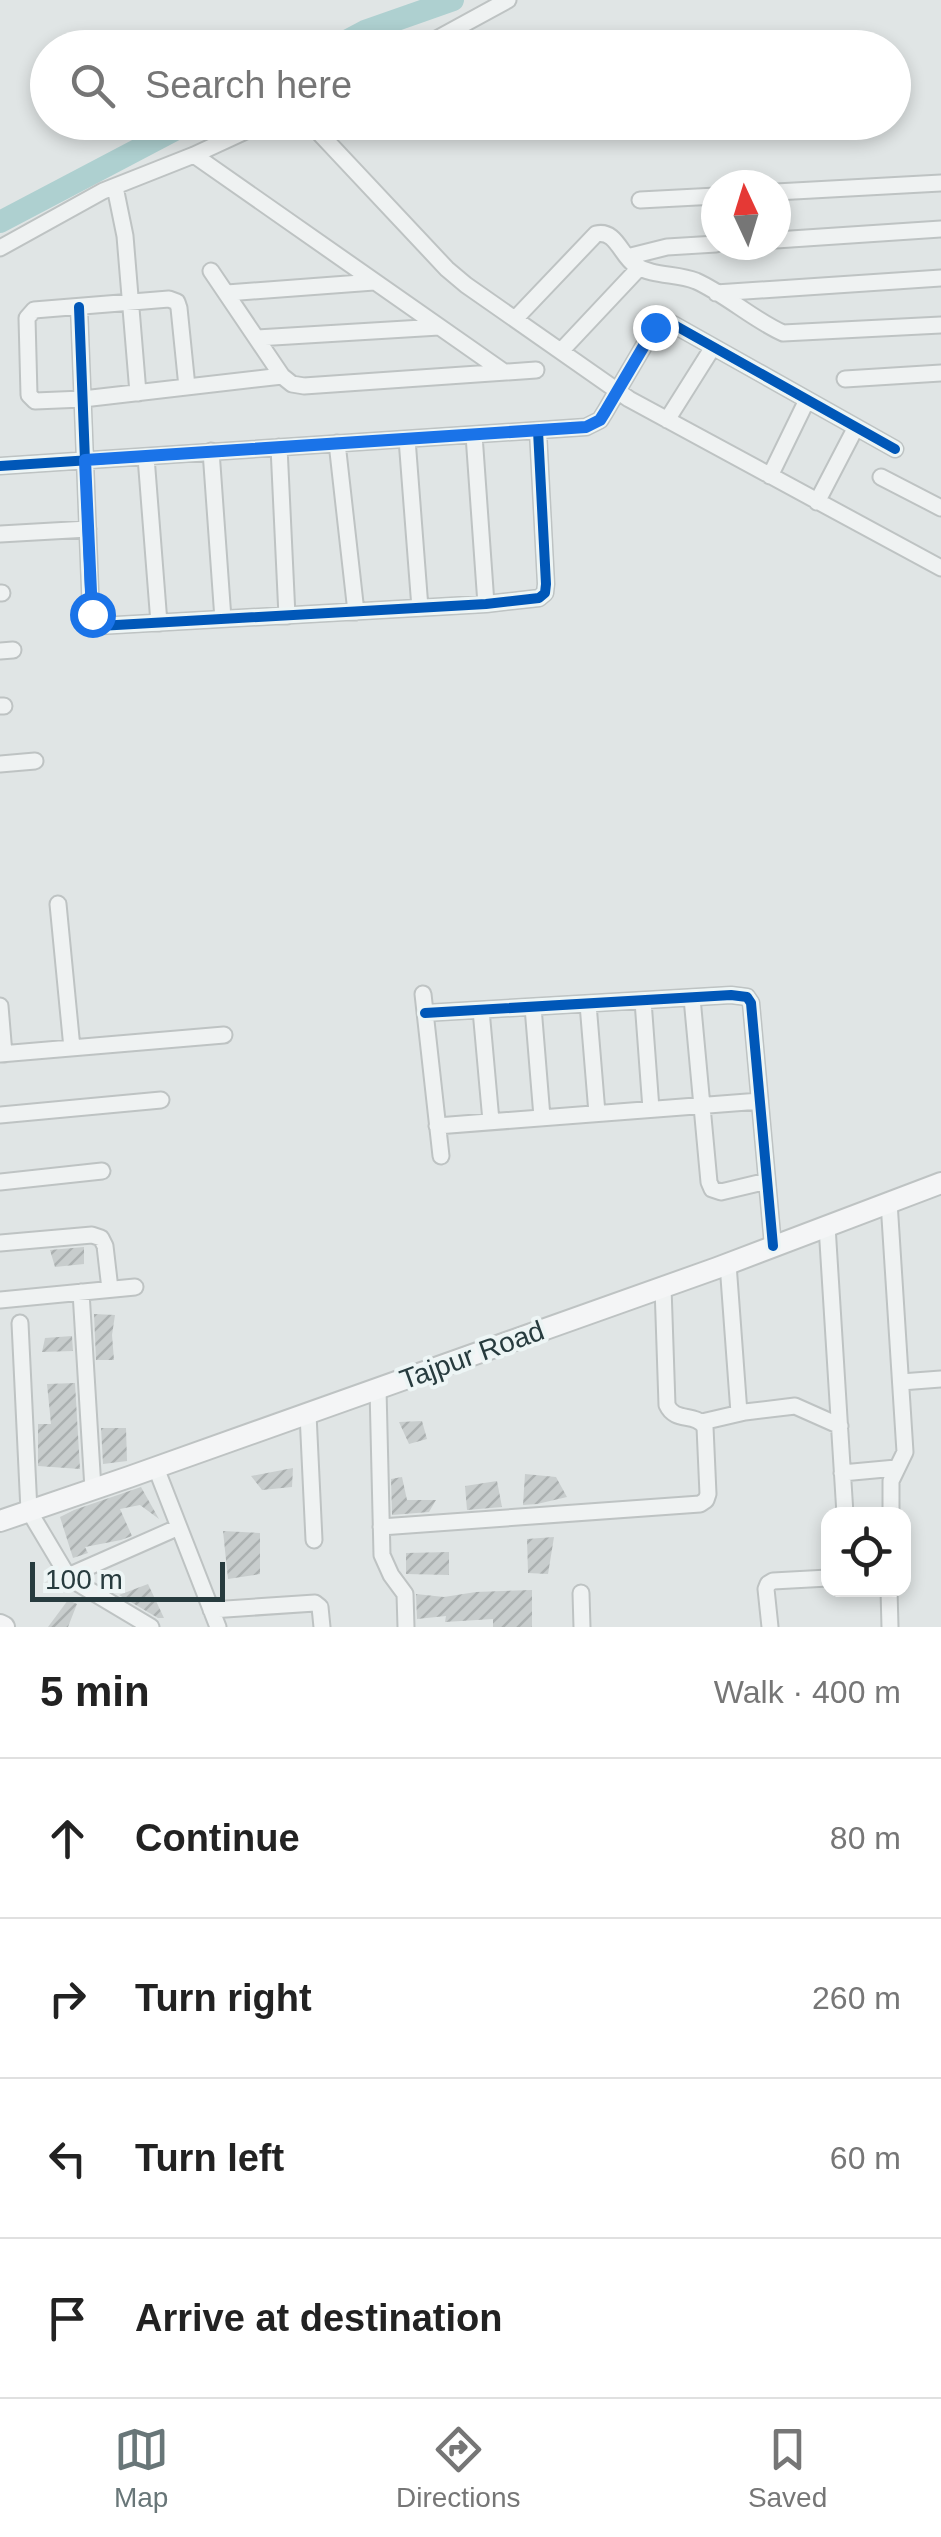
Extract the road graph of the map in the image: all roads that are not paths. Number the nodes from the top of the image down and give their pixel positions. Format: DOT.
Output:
graph roads {
  1 [pos="508,0"];
  2 [pos="453,30"];
  3 [pos="226,140"];
  4 [pos="326,140"];
  5 [pos="194,155"];
  6 [pos="941,184"];
  7 [pos="114,186"];
  8 [pos="791,191"];
  9 [pos="701,197"];
  10 [pos="640,200"];
  11 [pos="941,229"];
  12 [pos="791,239"];
  13 [pos="701,245"];
  14 [pos="0,248"];
  15 [pos="633,262"];
  16 [pos="211,271"];
  17 [pos="941,278"];
  18 [pos="374,282"];
  19 [pos="716,293"];
  20 [pos="226,294"];
  21 [pos="132,302"];
  22 [pos="78,306"];
  23 [pos="515,319"];
  24 [pos="941,325"];
  25 [pos="440,328"];
  26 [pos="256,338"];
  27 [pos="713,347"];
  28 [pos="561,352"];
  29 [pos="536,370"];
  30 [pos="504,372"];
  31 [pos="941,373"];
  32 [pos="282,376"];
  33 [pos="845,379"];
  34 [pos="187,387"];
  35 [pos="138,392"];
  36 [pos="619,392"];
  37 [pos="83,399"];
  38 [pos="807,400"];
  39 [pos="667,420"];
  40 [pos="856,427"];
  41 [pos="538,431"];
  42 [pos="474,435"];
  43 [pos="407,439"];
  44 [pos="338,443"];
  45 [pos="279,447"];
  46 [pos="895,449"];
  47 [pos="210,451"];
  48 [pos="146,456"];
  49 [pos="85,460"];
  50 [pos="0,466"];
  51 [pos="770,476"];
  52 [pos="880,477"];
  53 [pos="817,502"];
  54 [pos="941,508"];
  55 [pos="88,530"];
  56 [pos="0,534"];
  57 [pos="941,568"];
  58 [pos="486,604"];
  59 [pos="420,608"];
  60 [pos="356,612"];
  61 [pos="287,616"];
  62 [pos="223,619"];
  63 [pos="160,623"];
  64 [pos="35,761"];
  65 [pos="0,764"];
  66 [pos="58,904"];
  67 [pos="423,994"];
  68 [pos="692,998"];
  69 [pos="643,1000"];
  70 [pos="588,1004"];
  71 [pos="0,1006"];
  72 [pos="533,1007"];
  73 [pos="482,1010"];
  74 [pos="425,1013"];
  75 [pos="224,1035"];
  76 [pos="72,1048"];
  77 [pos="2,1054"];
  78 [pos="161,1100"];
  79 [pos="760,1101"];
  80 [pos="702,1106"];
  81 [pos="651,1110"];
  82 [pos="597,1113"];
  83 [pos="0,1116"];
  84 [pos="542,1117"];
  85 [pos="491,1121"];
  86 [pos="437,1126"];
  87 [pos="440,1156"];
  88 [pos="102,1171"];
  89 [pos="767,1181"];
  90 [pos="0,1182"];
  91 [pos="941,1182"];
  92 [pos="889,1202"];
  93 [pos="828,1226"];
  94 [pos="0,1243"];
  95 [pos="773,1246"];
  96 [pos="728,1264"];
  97 [pos="135,1287"];
  98 [pos="664,1287"];
  99 [pos="110,1290"];
  100 [pos="81,1292"];
  101 [pos="0,1300"];
  102 [pos="20,1323"];
  103 [pos="941,1379"];
  104 [pos="901,1382"];
  105 [pos="378,1389"];
  106 [pos="739,1413"];
  107 [pos="308,1414"];
  108 [pos="702,1422"];
  109 [pos="840,1426"];
  110 [pos="156,1468"];
  111 [pos="896,1468"];
  112 [pos="842,1473"];
  113 [pos="93,1490"];
  114 [pos="844,1507"];
  115 [pos="891,1507"];
  116 [pos="29,1511"];
  117 [pos="0,1521"];
  118 [pos="179,1527"];
  119 [pos="381,1527"];
  120 [pos="314,1540"];
  121 [pos="68,1576"];
  122 [pos="821,1578"];
  123 [pos="582,1592"];
  124 [pos="889,1597"];
  125 [pos="211,1610"];
  126 [pos="151,1627"];
  127 [pos="218,1627"];
  128 [pos="322,1627"];
  129 [pos="406,1627"];
  130 [pos="582,1627"];
  131 [pos="770,1627"];
  132 [pos="890,1627"];
  1 -- 2 [label="street"];
  3 -- 5 [label="street"];
  4 -- 23 [label="street"];
  5 -- 7 [label="street"];
  5 -- 18 [label="street"];
  6 -- 8 [label="street"];
  7 -- 14 [label="street"];
  7 -- 21 [label="street"];
  9 -- 10 [label="street"];
  11 -- 12 [label="street"];
  13 -- 15 [label="street"];
  15 -- 19 [label="street"];
  15 -- 23 [label="street"];
  15 -- 28 [label="street"];
  16 -- 20 [label="street"];
  17 -- 19 [label="street"];
  18 -- 20 [label="street"];
  18 -- 25 [label="street"];
  19 -- 24 [label="street"];
  20 -- 26 [label="street"];
  21 -- 22 [label="street"];
  21 -- 34 [label="street"];
  21 -- 35 [label="street"];
  22 -- 37 [label="street"];
  22 -- 37 [label="street"];
  23 -- 28 [label="street"];
  25 -- 26 [label="street"];
  25 -- 30 [label="street"];
  26 -- 32 [label="street"];
  27 -- 36 [label="street"];
  27 -- 38 [label="street"];
  27 -- 39 [label="street"];
  28 -- 36 [label="street"];
  29 -- 30 [label="street"];
  30 -- 32 [label="street"];
  31 -- 33 [label="street"];
  32 -- 34 [label="street"];
  34 -- 35 [label="street"];
  35 -- 37 [label="street"];
  36 -- 39 [label="street"];
  36 -- 41 [label="street"];
  37 -- 49 [label="street"];
  38 -- 40 [label="street"];
  38 -- 51 [label="street"];
  39 -- 51 [label="street"];
  40 -- 46 [label="street"];
  40 -- 53 [label="street"];
  41 -- 42 [label="street"];
  41 -- 58 [label="street"];
  42 -- 43 [label="street"];
  42 -- 58 [label="street"];
  43 -- 44 [label="street"];
  43 -- 59 [label="street"];
  44 -- 45 [label="street"];
  44 -- 60 [label="street"];
  45 -- 47 [label="street"];
  45 -- 61 [label="street"];
  47 -- 48 [label="street"];
  47 -- 62 [label="street"];
  48 -- 49 [label="street"];
  48 -- 63 [label="street"];
  49 -- 50 [label="street"];
  49 -- 55 [label="street"];
  51 -- 53 [label="street"];
  52 -- 54 [label="street"];
  53 -- 57 [label="street"];
  55 -- 56 [label="street"];
  55 -- 63 [label="street"];
  58 -- 59 [label="street"];
  59 -- 60 [label="street"];
  60 -- 61 [label="street"];
  61 -- 62 [label="street"];
  62 -- 63 [label="street"];
  64 -- 65 [label="street"];
  66 -- 76 [label="street"];
  67 -- 74 [label="street"];
  68 -- 69 [label="street"];
  68 -- 79 [label="street"];
  68 -- 80 [label="street"];
  69 -- 70 [label="street"];
  69 -- 81 [label="street"];
  70 -- 72 [label="street"];
  70 -- 82 [label="street"];
  71 -- 77 [label="street"];
  72 -- 73 [label="street"];
  72 -- 84 [label="street"];
  73 -- 74 [label="street"];
  73 -- 85 [label="street"];
  74 -- 86 [label="street"];
  75 -- 76 [label="street"];
  76 -- 77 [label="street"];
  78 -- 83 [label="street"];
  79 -- 80 [label="street"];
  79 -- 89 [label="street"];
  80 -- 81 [label="street"];
  80 -- 89 [label="street"];
  81 -- 82 [label="street"];
  82 -- 84 [label="street"];
  84 -- 85 [label="street"];
  85 -- 86 [label="street"];
  86 -- 87 [label="street"];
  88 -- 90 [label="street"];
  89 -- 95 [label="street"];
  91 -- 92 [label="main road, Tajpur Road"];
  92 -- 93 [label="main road, Tajpur Road"];
  92 -- 104 [label="street"];
  93 -- 95 [label="main road, Tajpur Road"];
  93 -- 109 [label="street"];
  94 -- 99 [label="street"];
  95 -- 96 [label="main road, Tajpur Road"];
  96 -- 98 [label="main road, Tajpur Road"];
  96 -- 106 [label="street"];
  97 -- 99 [label="street"];
  98 -- 105 [label="main road, Tajpur Road"];
  98 -- 108 [label="street"];
  99 -- 100 [label="street"];
  100 -- 101 [label="street"];
  100 -- 113 [label="street"];
  102 -- 116 [label="street"];
  103 -- 104 [label="street"];
  104 -- 111 [label="street"];
  105 -- 107 [label="main road, Tajpur Road"];
  105 -- 119 [label="street"];
  106 -- 108 [label="street"];
  106 -- 109 [label="street"];
  107 -- 110 [label="main road, Tajpur Road"];
  107 -- 120 [label="street"];
  108 -- 119 [label="street"];
  109 -- 112 [label="street"];
  110 -- 113 [label="main road, Tajpur Road"];
  110 -- 118 [label="street"];
  111 -- 112 [label="street"];
  111 -- 115 [label="street"];
  112 -- 114 [label="street"];
  113 -- 116 [label="main road, Tajpur Road"];
  116 -- 117 [label="main road, Tajpur Road"];
  116 -- 121 [label="street"];
  118 -- 121 [label="street"];
  118 -- 125 [label="street"];
  119 -- 129 [label="street"];
  121 -- 126 [label="street"];
  122 -- 131 [label="street"];
  123 -- 130 [label="street"];
  124 -- 132 [label="street"];
  125 -- 127 [label="street"];
  125 -- 128 [label="street"];
}
